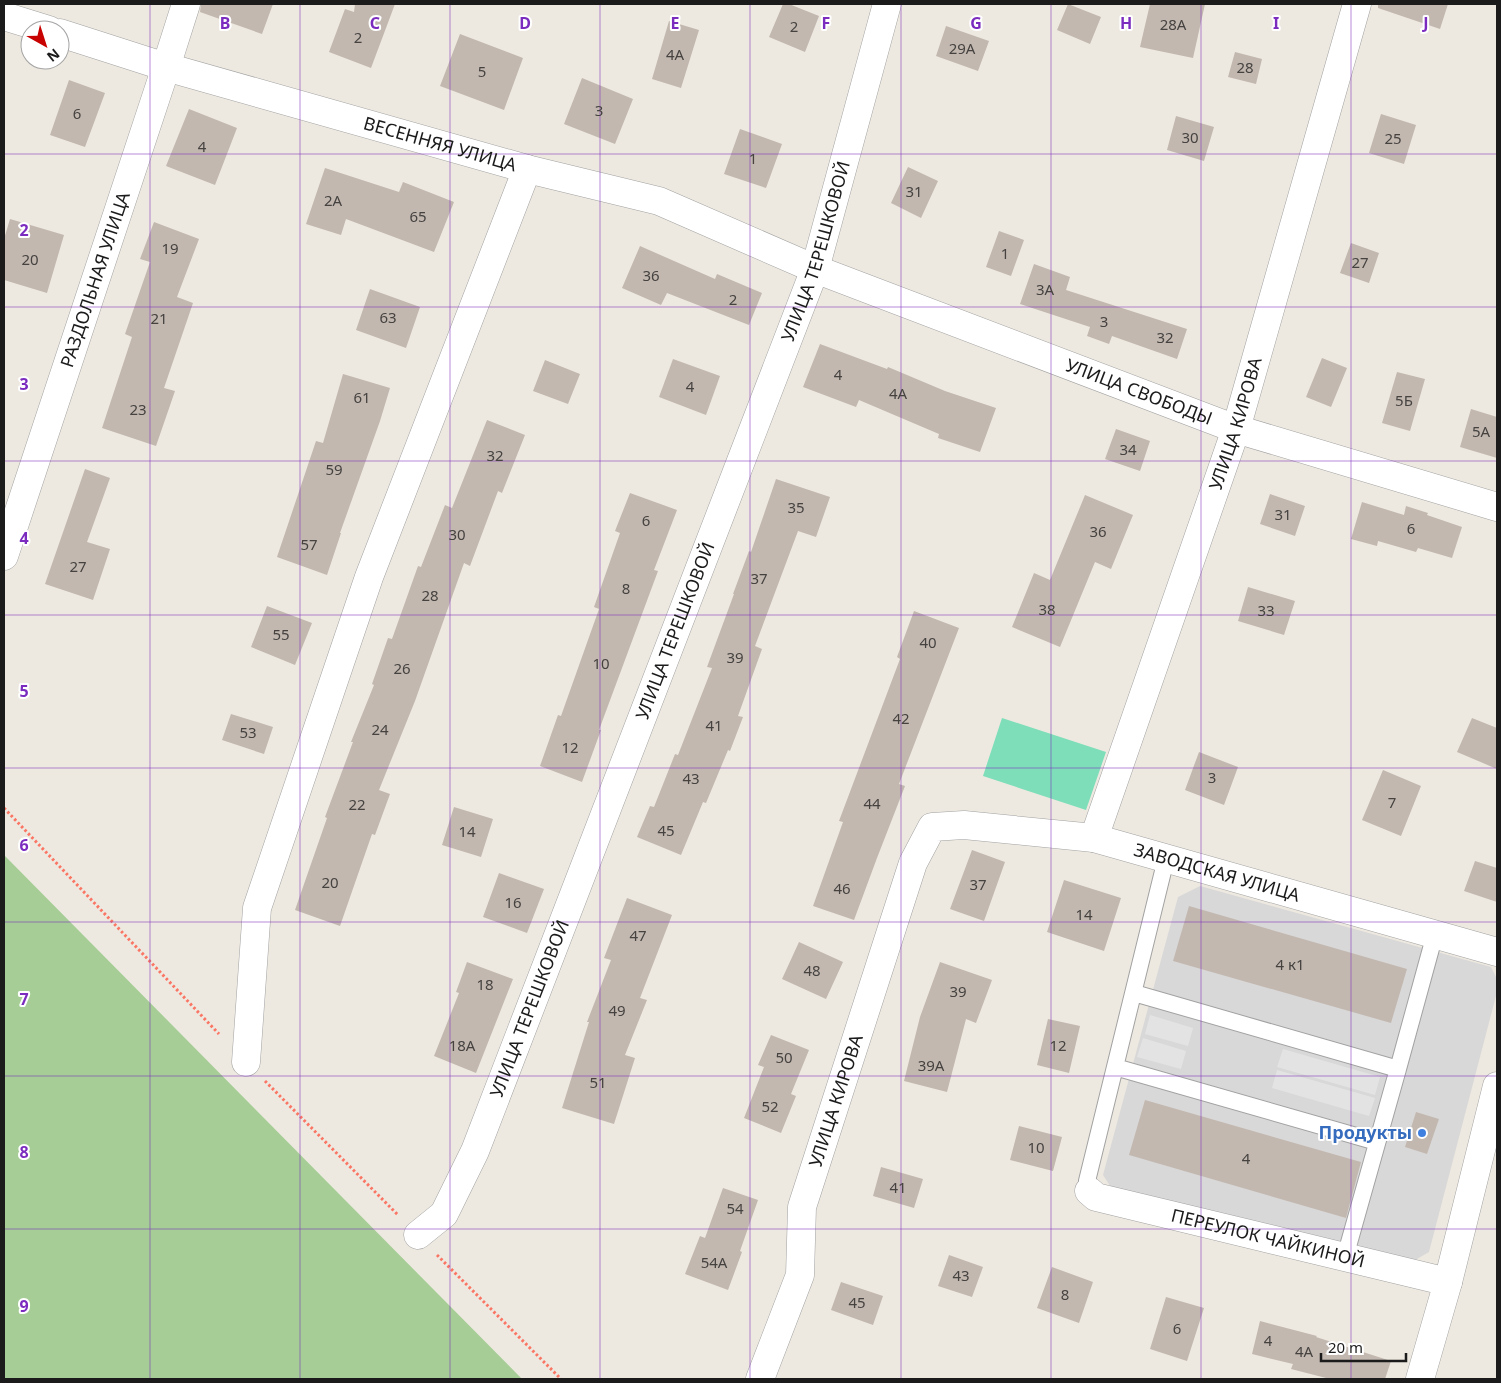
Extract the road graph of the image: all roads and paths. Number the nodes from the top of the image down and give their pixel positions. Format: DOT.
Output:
graph roads {
  1 [pos="186,4"];
  2 [pos="887,4"];
  3 [pos="1357,4"];
  4 [pos="4,16"];
  5 [pos="20,21"];
  6 [pos="70,36"];
  7 [pos="166,67"];
  8 [pos="527,169"];
  9 [pos="815,269"];
  10 [pos="1236,430"];
  11 [pos="1497,506"];
  12 [pos="4,556"];
  13 [pos="4,808"];
  14 [pos="932,827"];
  15 [pos="1094,838"];
  16 [pos="1166,859"];
  17 [pos="1436,934"];
  18 [pos="1497,952"];
  19 [pos="1134,993"];
  20 [pos="246,1062"];
  21 [pos="1115,1067"];
  22 [pos="1398,1069"];
  23 [pos="1497,1086"];
  24 [pos="1377,1142"];
  25 [pos="1089,1191"];
  26 [pos="418,1235"];
  27 [pos="1345,1257"];
  28 [pos="1448,1282"];
  29 [pos="561,1379"];
  30 [pos="760,1379"];
  31 [pos="1420,1379"];
  1 -- 7 [label="street, РАЗДОЛЬНАЯ УЛИЦА"];
  2 -- 9 [label="street, УЛИЦА ТЕРЕШКОВОЙ"];
  3 -- 10 [label="street, УЛИЦА КИРОВА"];
  4 -- 5 [label="street"];
  6 -- 7 [label="street, ВЕСЕННЯЯ УЛИЦА"];
  7 -- 8 [label="street, ВЕСЕННЯЯ УЛИЦА"];
  7 -- 12 [label="street, РАЗДОЛЬНАЯ УЛИЦА"];
  8 -- 9 [label="street, ВЕСЕННЯЯ УЛИЦА"];
  8 -- 20 [label="street"];
  9 -- 10 [label="street, УЛИЦА СВОБОДЫ"];
  9 -- 26 [label="street, УЛИЦА ТЕРЕШКОВОЙ"];
  10 -- 11 [label="street, УЛИЦА СВОБОДЫ"];
  10 -- 15 [label="street, УЛИЦА КИРОВА"];
  13 -- 20 [label="path"];
  14 -- 15 [label="street, ЗАВОДСКАЯ УЛИЦА"];
  14 -- 30 [label="street, УЛИЦА КИРОВА"];
  15 -- 16 [label="street, ЗАВОДСКАЯ УЛИЦА"];
  16 -- 17 [label="street, ЗАВОДСКАЯ УЛИЦА"];
  16 -- 19 [label="lane"];
  17 -- 18 [label="street, ЗАВОДСКАЯ УЛИЦА"];
  17 -- 22 [label="lane"];
  19 -- 21 [label="lane"];
  19 -- 22 [label="lane"];
  20 -- 26 [label="path"];
  21 -- 24 [label="lane"];
  21 -- 25 [label="lane"];
  22 -- 24 [label="lane"];
  23 -- 28 [label="street"];
  24 -- 27 [label="lane"];
  25 -- 27 [label="street, ПЕРЕУЛОК ЧАЙКИНОЙ"];
  26 -- 29 [label="path"];
  27 -- 28 [label="street, ПЕРЕУЛОК ЧАЙКИНОЙ"];
  28 -- 31 [label="street"];
}
